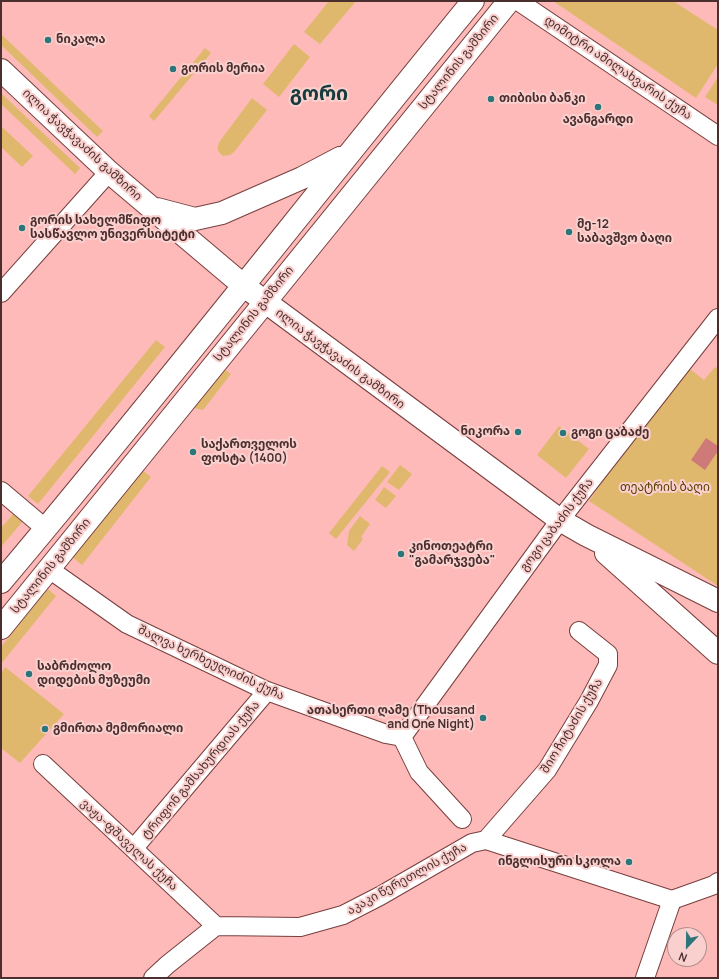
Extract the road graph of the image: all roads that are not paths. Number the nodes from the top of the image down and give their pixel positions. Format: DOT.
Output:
graph roads {
  1 [pos="473,1"];
  2 [pos="509,1"];
  3 [pos="518,1"];
  4 [pos="1,70"];
  5 [pos="718,136"];
  6 [pos="348,153"];
  7 [pos="109,172"];
  8 [pos="150,207"];
  9 [pos="244,286"];
  10 [pos="1,293"];
  11 [pos="264,302"];
  12 [pos="718,318"];
  13 [pos="1,491"];
  14 [pos="560,520"];
  15 [pos="46,529"];
  16 [pos="586,535"];
  17 [pos="49,569"];
  18 [pos="1,582"];
  19 [pos="718,601"];
  20 [pos="1,628"];
  21 [pos="579,631"];
  22 [pos="718,652"];
  23 [pos="267,691"];
  24 [pos="402,737"];
  25 [pos="43,764"];
  26 [pos="462,819"];
  27 [pos="486,840"];
  28 [pos="134,848"];
  29 [pos="718,882"];
  30 [pos="672,900"];
  31 [pos="216,926"];
  32 [pos="153,978"];
  33 [pos="645,978"];
  1 -- 6 [label="main road"];
  2 -- 11 [label="main road, სტალინის გამზირი"];
  3 -- 5 [label="street, დიმიტრი ამილახვარის ქუჩა"];
  4 -- 7 [label="main road, ილია ჭავჭავაძის გამზირი"];
  6 -- 8 [label="main road"];
  6 -- 9 [label="main road"];
  7 -- 8 [label="main road, ილია ჭავჭავაძის გამზირი"];
  7 -- 10 [label="street"];
  8 -- 9 [label="main road, ილია ჭავჭავაძის გამზირი"];
  9 -- 11 [label="main road, ილია ჭავჭავაძის გამზირი"];
  9 -- 15 [label="main road"];
  11 -- 14 [label="main road, ილია ჭავჭავაძის გამზირი"];
  11 -- 17 [label="main road, სტალინის გამზირი"];
  12 -- 14 [label="street, გოგი ცაბაძის ქუჩა"];
  13 -- 15 [label="street"];
  14 -- 16 [label="main road, ილია ჭავჭავაძის გამზირი"];
  14 -- 24 [label="street, გოგი ცაბაძის ქუჩა"];
  15 -- 18 [label="main road"];
  16 -- 19 [label="main road, ილია ჭავჭავაძის გამზირი"];
  16 -- 22 [label="main road, ილია ჭავჭავაძის გამზირი"];
  17 -- 20 [label="main road, სტალინის გამზირი"];
  17 -- 23 [label="street, შალვა ხერხეულიძის ქუჩა"];
  21 -- 27 [label="street, შიო ჩიტაძის ქუჩა"];
  23 -- 24 [label="street, შალვა ხერხეულიძის ქუჩა"];
  23 -- 28 [label="street, ტრიფონ გამსახურდიას ქუჩა"];
  24 -- 26 [label="street"];
  25 -- 28 [label="street, ვაჟა-ფშაველას ქუჩა"];
  27 -- 30 [label="street"];
  27 -- 31 [label="street, აკაკი წერეთლის ქუჩა"];
  28 -- 31 [label="street, ვაჟა-ფშაველას ქუჩა"];
  29 -- 30 [label="street"];
  30 -- 33 [label="street"];
  31 -- 32 [label="street"];
}
